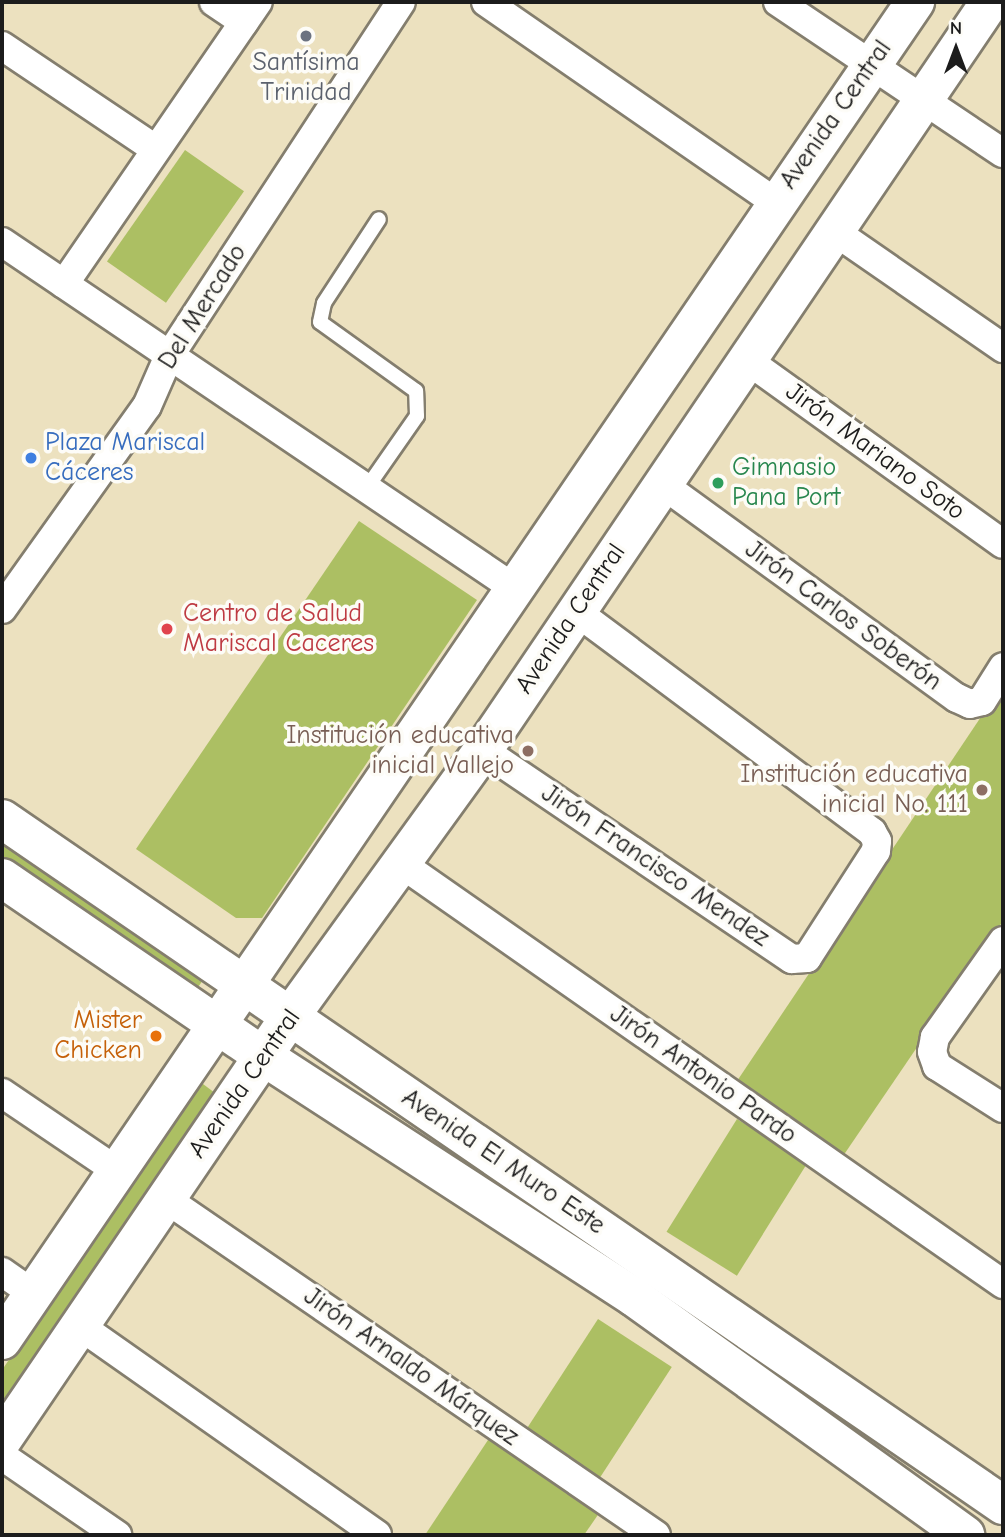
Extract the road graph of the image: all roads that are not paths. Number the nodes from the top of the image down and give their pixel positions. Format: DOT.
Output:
graph roads {
  1 [pos="214,2"];
  2 [pos="401,2"];
  3 [pos="486,2"];
  4 [pos="778,2"];
  5 [pos="915,2"];
  6 [pos="990,2"];
  7 [pos="251,12"];
  8 [pos="2,46"];
  9 [pos="872,66"];
  10 [pos="924,99"];
  11 [pos="155,149"];
  12 [pos="1003,153"];
  13 [pos="775,202"];
  14 [pos="379,219"];
  15 [pos="834,231"];
  16 [pos="2,242"];
  17 [pos="64,284"];
  18 [pos="1003,348"];
  19 [pos="168,358"];
  20 [pos="747,360"];
  21 [pos="662,484"];
  22 [pos="366,489"];
  23 [pos="1003,544"];
  24 [pos="514,587"];
  25 [pos="2,610"];
  26 [pos="576,611"];
  27 [pos="1003,667"];
  28 [pos="483,750"];
  29 [pos="2,819"];
  30 [pos="403,865"];
  31 [pos="2,878"];
  32 [pos="1003,941"];
  33 [pos="246,987"];
  34 [pos="289,1018"];
  35 [pos="219,1026"];
  36 [pos="263,1056"];
  37 [pos="2,1093"];
  38 [pos="1003,1108"];
  39 [pos="120,1173"];
  40 [pos="166,1199"];
  41 [pos="2,1272"];
  42 [pos="674,1277"];
  43 [pos="1003,1284"];
  44 [pos="34,1294"];
  45 [pos="651,1310"];
  46 [pos="80,1326"];
  47 [pos="2,1340"];
  48 [pos="2,1440"];
  49 [pos="2,1456"];
  50 [pos="1003,1505"];
  51 [pos="117,1535"];
  52 [pos="377,1535"];
  53 [pos="656,1535"];
  54 [pos="965,1535"];
  1 -- 7 [label="street"];
  2 -- 19 [label="street, Del Mercado"];
  3 -- 13 [label="street"];
  4 -- 9 [label="street"];
  5 -- 9 [label="main road, Avenida Central"];
  6 -- 10 [label="main road, Avenida Central"];
  7 -- 11 [label="street"];
  8 -- 11 [label="street"];
  9 -- 10 [label="street"];
  9 -- 13 [label="main road, Avenida Central"];
  10 -- 12 [label="street"];
  10 -- 15 [label="main road, Avenida Central"];
  11 -- 17 [label="street"];
  13 -- 24 [label="main road, Avenida Central"];
  14 -- 22 [label="lane"];
  15 -- 18 [label="street"];
  15 -- 20 [label="main road, Avenida Central"];
  16 -- 17 [label="street"];
  17 -- 19 [label="street"];
  19 -- 22 [label="street"];
  19 -- 25 [label="street, Del Mercado"];
  20 -- 21 [label="main road, Avenida Central"];
  20 -- 23 [label="street, Jirón Mariano Soto"];
  21 -- 26 [label="main road, Avenida Central"];
  21 -- 27 [label="street, Jirón Carlos Soberón"];
  22 -- 24 [label="street"];
  24 -- 33 [label="main road, Avenida Central"];
  26 -- 28 [label="main road, Avenida Central"];
  26 -- 28 [label="street, Jirón Francisco Mendez"];
  28 -- 30 [label="main road, Avenida Central"];
  29 -- 33 [label="main road, Avenida El Muro Este"];
  30 -- 34 [label="main road, Avenida Central"];
  30 -- 43 [label="street, Jirón Antonio Pardo"];
  31 -- 35 [label="main road, Avenida El Muro Este"];
  32 -- 38 [label="street"];
  33 -- 34 [label="main road, Avenida El Muro Este"];
  33 -- 35 [label="main road, Avenida Central"];
  34 -- 36 [label="main road, Avenida Central"];
  34 -- 42 [label="main road, Avenida El Muro Este"];
  35 -- 36 [label="main road, Avenida El Muro Este"];
  35 -- 39 [label="main road, Avenida Central"];
  36 -- 40 [label="main road, Avenida Central"];
  36 -- 45 [label="main road, Avenida El Muro Este"];
  37 -- 39 [label="street"];
  39 -- 44 [label="main road, Avenida Central"];
  40 -- 46 [label="main road, Avenida Central"];
  40 -- 53 [label="street, Jirón Arnaldo Márquez"];
  41 -- 44 [label="street"];
  42 -- 45 [label="main road"];
  42 -- 50 [label="main road, Avenida El Muro Este"];
  44 -- 47 [label="main road, Avenida Central"];
  45 -- 54 [label="main road, Avenida El Muro Este"];
  46 -- 48 [label="main road, Avenida Central"];
  46 -- 52 [label="street"];
  49 -- 51 [label="street"];
}
